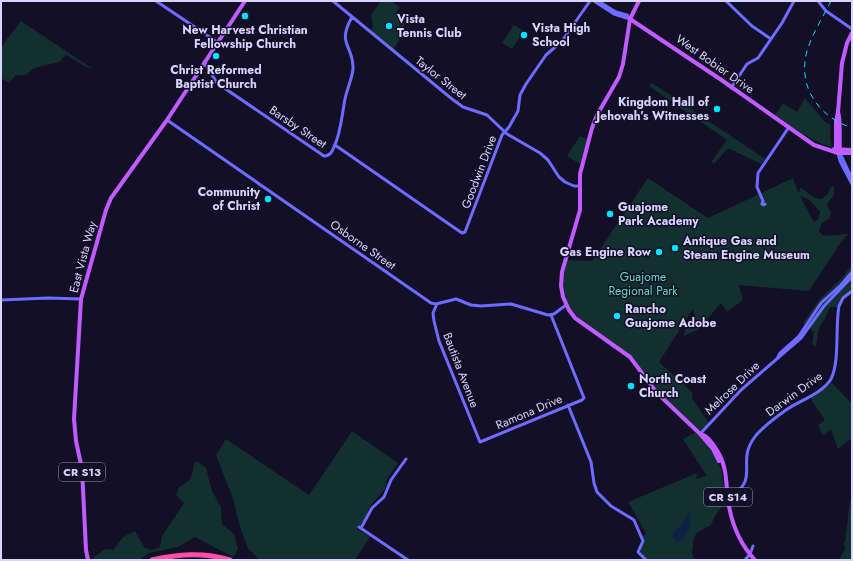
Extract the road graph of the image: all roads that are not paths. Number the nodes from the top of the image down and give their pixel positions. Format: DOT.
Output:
graph roads {
  1 [pos="156,1"];
  2 [pos="245,1"];
  3 [pos="333,1"];
  4 [pos="590,1"];
  5 [pos="594,1"];
  6 [pos="598,1"];
  7 [pos="639,1"];
  8 [pos="726,1"];
  9 [pos="794,1"];
  10 [pos="818,1"];
  11 [pos="352,17"];
  12 [pos="630,18"];
  13 [pos="852,28"];
  14 [pos="852,33"];
  15 [pos="771,39"];
  16 [pos="217,42"];
  17 [pos="204,62"];
  18 [pos="731,88"];
  19 [pos="167,120"];
  20 [pos="789,127"];
  21 [pos="504,132"];
  22 [pos="335,145"];
  23 [pos="852,150"];
  24 [pos="839,151"];
  25 [pos="852,153"];
  26 [pos="852,179"];
  27 [pos="852,184"];
  28 [pos="580,186"];
  29 [pos="758,191"];
  30 [pos="464,233"];
  31 [pos="852,272"];
  32 [pos="852,277"];
  33 [pos="852,291"];
  34 [pos="81,299"];
  35 [pos="1,300"];
  36 [pos="437,304"];
  37 [pos="566,305"];
  38 [pos="551,315"];
  39 [pos="778,357"];
  40 [pos="568,405"];
  41 [pos="700,434"];
  42 [pos="480,442"];
  43 [pos="406,459"];
  44 [pos="727,500"];
  45 [pos="753,546"];
  46 [pos="749,558"];
  47 [pos="88,560"];
  48 [pos="152,560"];
  49 [pos="165,560"];
  50 [pos="221,560"];
  51 [pos="230,560"];
  52 [pos="408,560"];
  53 [pos="646,560"];
  54 [pos="755,560"];
  1 -- 16 [label="street"];
  2 -- 16 [label="main road, East Vista Way / CR S13"];
  3 -- 11 [label="street, Taylor Street"];
  4 -- 21 [label="street, Goodwin Drive"];
  5 -- 12 [label="street"];
  6 -- 12 [label="street"];
  7 -- 12 [label="main road, CR S14"];
  8 -- 15 [label="street"];
  9 -- 15 [label="street"];
  10 -- 13 [label="street"];
  11 -- 21 [label="street, Taylor Street"];
  11 -- 22 [label="street"];
  12 -- 18 [label="main road, West Bobier Drive"];
  12 -- 28 [label="main road, CR S14"];
  14 -- 24 [label="main road"];
  15 -- 18 [label="street"];
  16 -- 17 [label="main road, East Vista Way / CR S13"];
  17 -- 19 [label="main road, East Vista Way / CR S13"];
  17 -- 22 [label="street, Barsby Street"];
  18 -- 20 [label="main road, West Bobier Drive"];
  19 -- 34 [label="main road, East Vista Way / CR S13"];
  19 -- 36 [label="street, Osborne Street"];
  20 -- 24 [label="main road, West Bobier Drive"];
  20 -- 29 [label="street"];
  21 -- 28 [label="street, Taylor Street"];
  21 -- 30 [label="street, Goodwin Drive"];
  22 -- 30 [label="street, Barsby Street"];
  23 -- 24 [label="main road"];
  24 -- 25 [label="main road"];
  24 -- 26 [label="street"];
  24 -- 27 [label="street"];
  28 -- 37 [label="main road, CR S14"];
  31 -- 39 [label="street, Melrose Drive"];
  32 -- 39 [label="street, Melrose Drive"];
  33 -- 44 [label="street, Darwin Drive"];
  34 -- 35 [label="street"];
  34 -- 47 [label="main road, East Vista Way / CR S13"];
  36 -- 38 [label="street"];
  36 -- 42 [label="street, Bautista Avenue"];
  37 -- 38 [label="street"];
  37 -- 41 [label="main road, CR S14"];
  38 -- 40 [label="street, Ramona Drive"];
  39 -- 41 [label="street, Melrose Drive"];
  40 -- 42 [label="street, Ramona Drive"];
  40 -- 53 [label="street"];
  41 -- 44 [label="main road, CR S14"];
  43 -- 52 [label="street"];
  44 -- 46 [label="main road, CR S14"];
  45 -- 46 [label="street"];
  46 -- 54 [label="main road, CR S14"];
  48 -- 51 [label="highway"];
  49 -- 50 [label="highway"];
}
